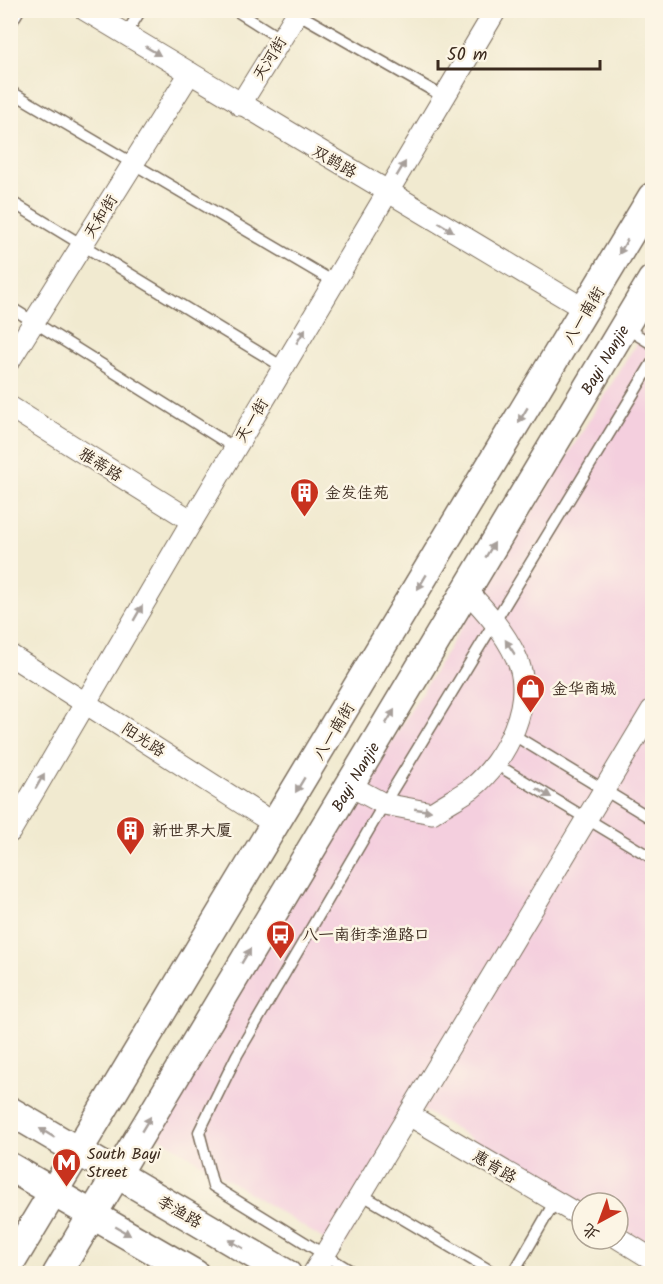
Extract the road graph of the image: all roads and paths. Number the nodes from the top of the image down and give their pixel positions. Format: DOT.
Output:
graph roads {
  1 [pos="19,10"];
  2 [pos="85,10"];
  3 [pos="141,10"];
  4 [pos="236,10"];
  5 [pos="496,10"];
  6 [pos="298,12"];
  7 [pos="10,25"];
  8 [pos="126,34"];
  9 [pos="281,39"];
  10 [pos="190,73"];
  11 [pos="10,92"];
  12 [pos="444,97"];
  13 [pos="240,105"];
  14 [pos="133,164"];
  15 [pos="387,192"];
  16 [pos="652,197"];
  17 [pos="10,201"];
  18 [pos="82,245"];
  19 [pos="652,280"];
  20 [pos="334,282"];
  21 [pos="10,307"];
  22 [pos="586,310"];
  23 [pos="34,322"];
  24 [pos="624,327"];
  25 [pos="652,344"];
  26 [pos="10,360"];
  27 [pos="652,363"];
  28 [pos="283,367"];
  29 [pos="10,407"];
  30 [pos="235,448"];
  31 [pos="192,520"];
  32 [pos="466,590"];
  33 [pos="494,622"];
  34 [pos="10,655"];
  35 [pos="87,702"];
  36 [pos="652,710"];
  37 [pos="512,734"];
  38 [pos="494,763"];
  39 [pos="349,785"];
  40 [pos="604,790"];
  41 [pos="384,804"];
  42 [pos="587,819"];
  43 [pos="652,819"];
  44 [pos="276,825"];
  45 [pos="10,832"];
  46 [pos="652,858"];
  47 [pos="10,1111"];
  48 [pos="409,1115"];
  49 [pos="77,1151"];
  50 [pos="10,1167"];
  51 [pos="115,1174"];
  52 [pos="54,1192"];
  53 [pos="361,1194"];
  54 [pos="555,1201"];
  55 [pos="570,1210"];
  56 [pos="94,1214"];
  57 [pos="630,1245"];
  58 [pos="324,1254"];
  59 [pos="652,1259"];
  60 [pos="10,1264"];
  61 [pos="57,1274"];
  62 [pos="195,1274"];
  63 [pos="287,1274"];
  64 [pos="313,1274"];
  65 [pos="356,1274"];
  66 [pos="496,1274"];
  67 [pos="513,1274"];
  1 -- 7 [label="lane"];
  2 -- 8 [label="street, 双鹊路"];
  3 -- 8 [label="lane"];
  4 -- 9 [label="lane"];
  5 -- 12 [label="street, 天一街"];
  6 -- 9 [label="street, 天河街"];
  6 -- 12 [label="lane"];
  8 -- 10 [label="street, 双鹊路, one-way"];
  9 -- 13 [label="street, 天河街"];
  10 -- 13 [label="street, 双鹊路"];
  10 -- 14 [label="street, 天和街"];
  11 -- 14 [label="lane"];
  15 -- 12 [label="street, 天一街, one-way"];
  13 -- 15 [label="street, 双鹊路"];
  14 -- 18 [label="street, 天和街"];
  14 -- 20 [label="lane"];
  15 -- 20 [label="street, 天一街"];
  15 -- 22 [label="street, 双鹊路, one-way"];
  16 -- 22 [label="main road, 八一南街, one-way"];
  17 -- 18 [label="lane"];
  18 -- 23 [label="street, 天和街"];
  18 -- 28 [label="lane"];
  19 -- 24 [label="main road, Bayi Nanjie"];
  28 -- 20 [label="street, 天一街, one-way"];
  21 -- 23 [label="lane"];
  22 -- 44 [label="main road, 八一南街, one-way"];
  23 -- 26 [label="street, 天和街"];
  23 -- 30 [label="lane"];
  24 -- 25 [label="lane"];
  32 -- 24 [label="main road, Bayi Nanjie, one-way"];
  27 -- 33 [label="lane"];
  28 -- 30 [label="street, 天一街"];
  29 -- 31 [label="street, 雅蒂路"];
  30 -- 31 [label="street, 天一街"];
  35 -- 31 [label="street, 天一街, one-way"];
  32 -- 33 [label="street"];
  39 -- 32 [label="main road, Bayi Nanjie, one-way"];
  37 -- 33 [label="street, one-way"];
  33 -- 41 [label="lane"];
  34 -- 35 [label="street, 阳光路"];
  35 -- 44 [label="street, 阳光路"];
  45 -- 35 [label="street, 天一街, one-way"];
  36 -- 40 [label="street"];
  37 -- 38 [label="street"];
  37 -- 40 [label="lane"];
  41 -- 38 [label="street, one-way"];
  38 -- 42 [label="lane, one-way"];
  39 -- 41 [label="street"];
  51 -- 39 [label="main road, Bayi Nanjie, one-way"];
  40 -- 42 [label="street"];
  40 -- 43 [label="lane"];
  41 -- 58 [label="lane"];
  42 -- 46 [label="lane"];
  42 -- 48 [label="street"];
  44 -- 49 [label="main road, 八一南街"];
  49 -- 47 [label="main road, 李渔路, one-way"];
  48 -- 53 [label="street"];
  48 -- 54 [label="street, 惠肯路"];
  49 -- 51 [label="main road, 李渔路"];
  49 -- 52 [label="main road, 八一南街"];
  50 -- 52 [label="main road"];
  51 -- 56 [label="main road, Bayi Nanjie"];
  63 -- 51 [label="main road, 李渔路, one-way"];
  52 -- 56 [label="main road"];
  52 -- 60 [label="main road, 八一南街"];
  53 -- 58 [label="street"];
  53 -- 66 [label="lane"];
  54 -- 55 [label="street, 惠肯路"];
  54 -- 67 [label="lane"];
  56 -- 61 [label="main road, Bayi Nanjie"];
  56 -- 62 [label="main road, one-way"];
  57 -- 59 [label="street"];
  58 -- 64 [label="street"];
  58 -- 65 [label="lane"];
}
